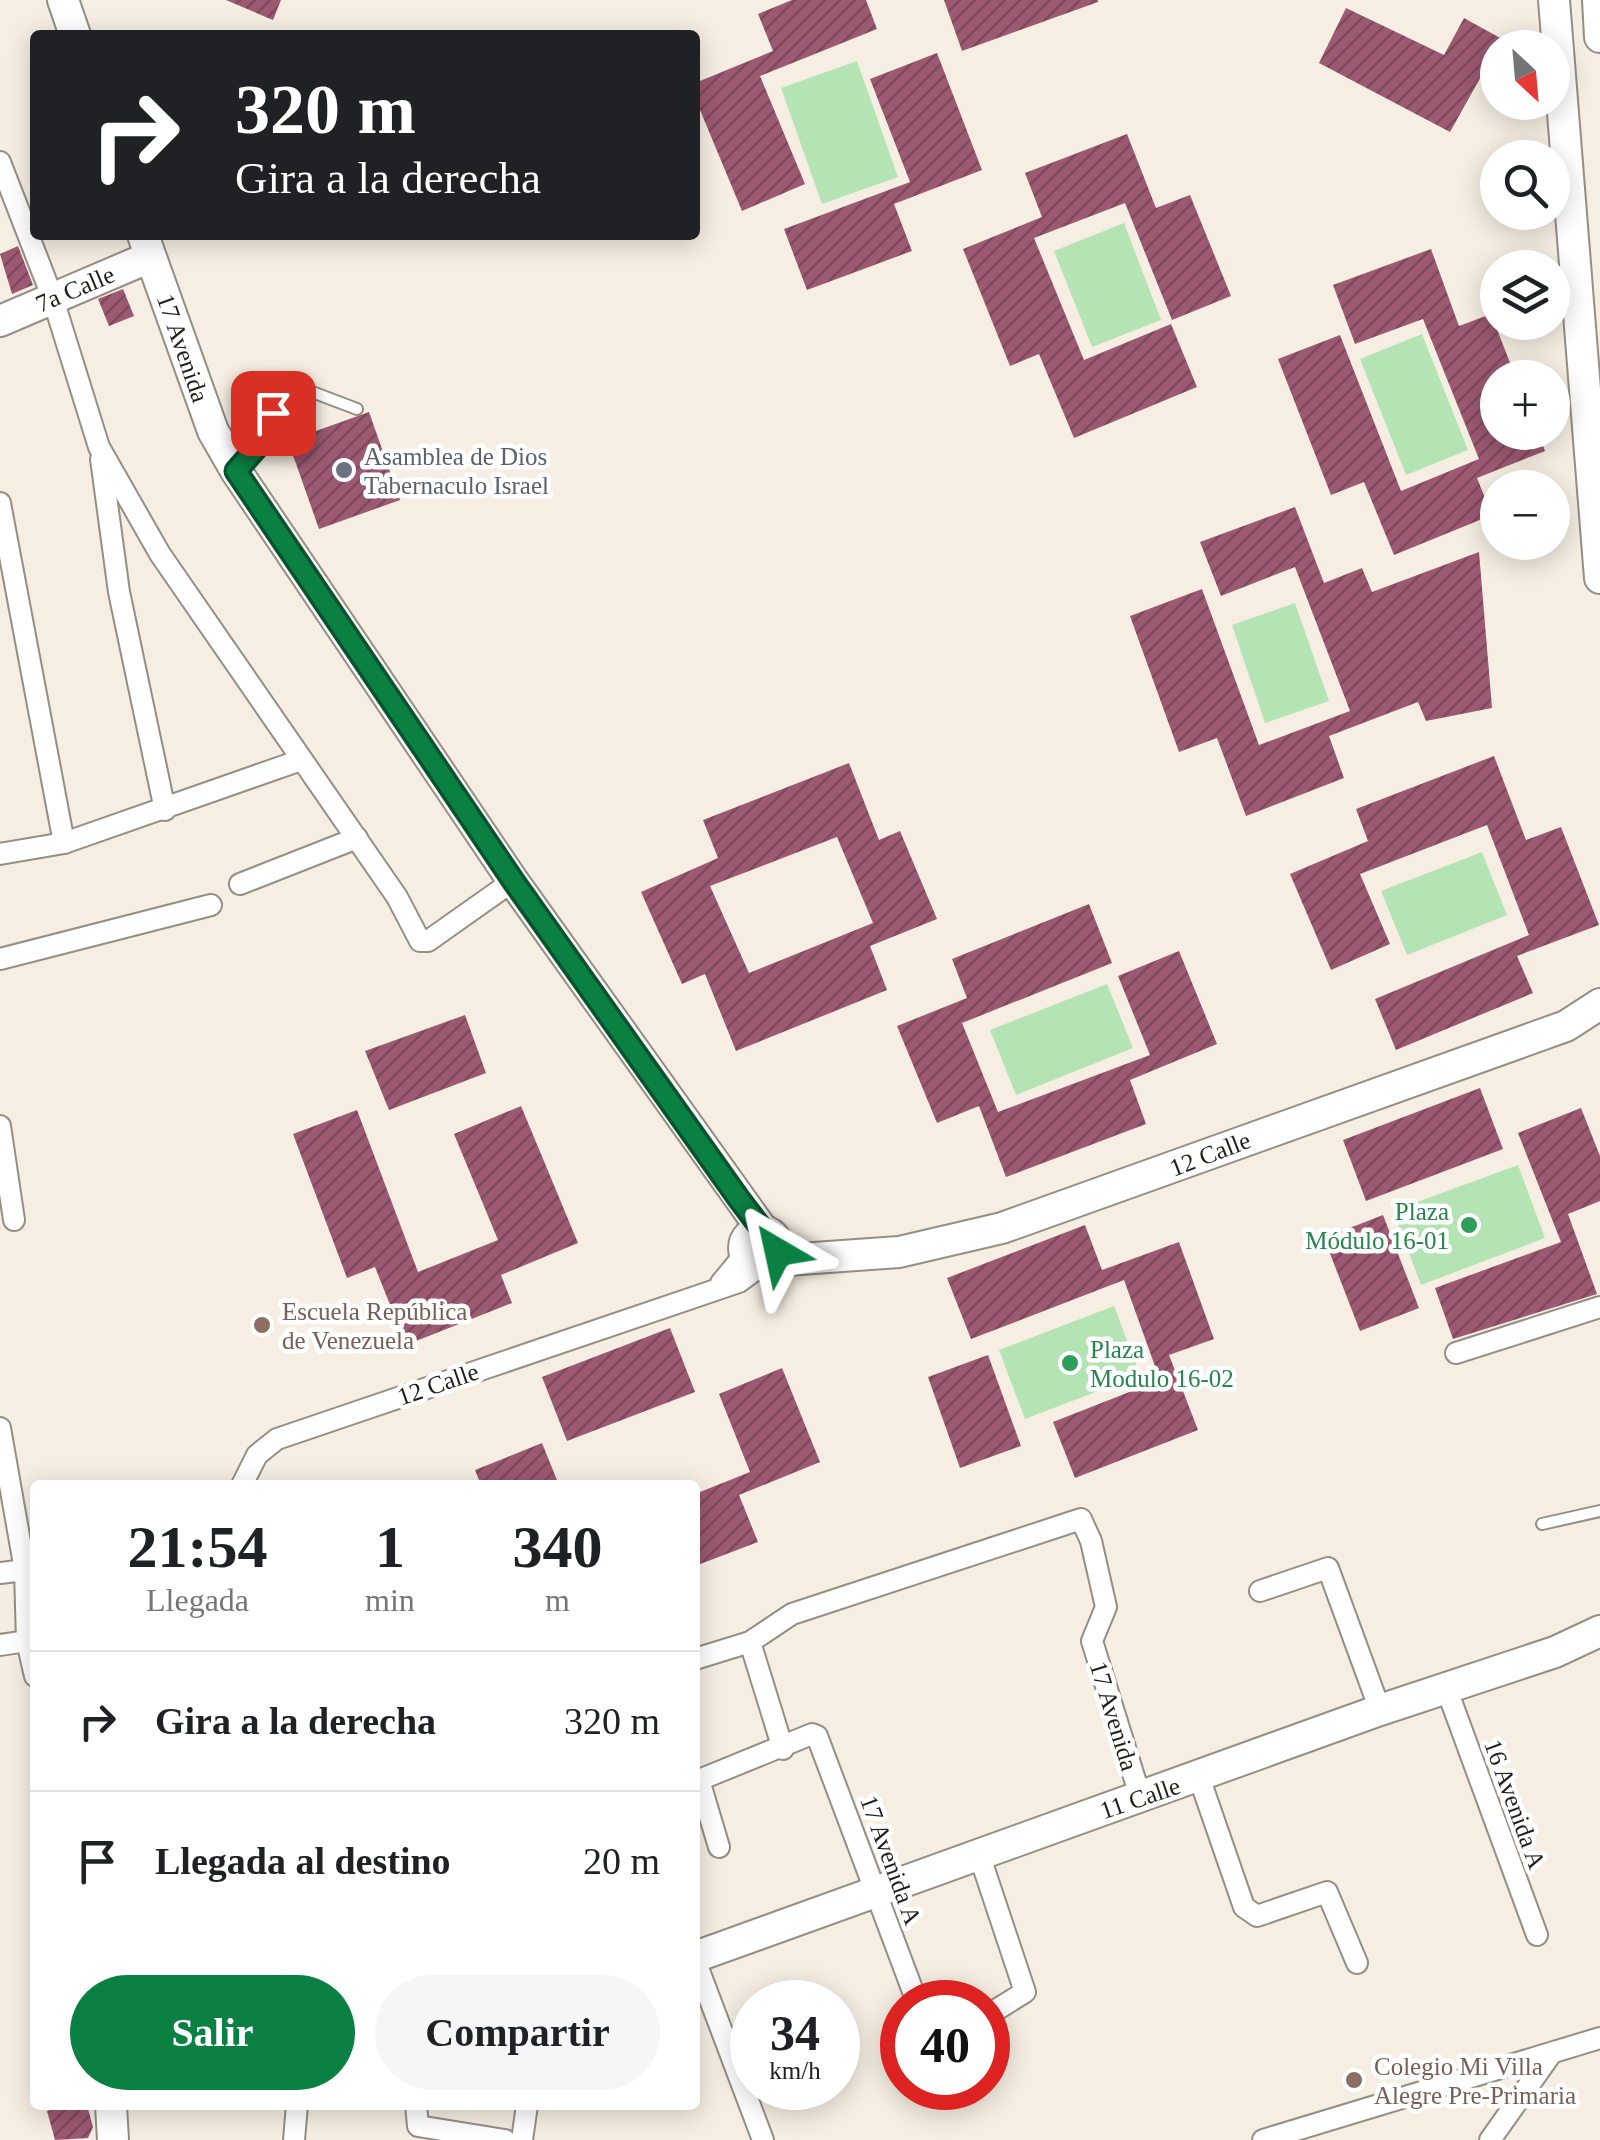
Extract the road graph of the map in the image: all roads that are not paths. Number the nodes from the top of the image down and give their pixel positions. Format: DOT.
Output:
graph roads {
  1 [pos="63,0"];
  2 [pos="1554,0"];
  3 [pos="1598,0"];
  4 [pos="73,30"];
  5 [pos="1600,37"];
  6 [pos="0,162"];
  7 [pos="30,240"];
  8 [pos="30,240"];
  9 [pos="147,246"];
  10 [pos="53,299"];
  11 [pos="0,321"];
  12 [pos="357,408"];
  13 [pos="99,447"];
  14 [pos="236,471"];
  15 [pos="0,503"];
  16 [pos="1600,578"];
  17 [pos="301,760"];
  18 [pos="165,810"];
  19 [pos="357,838"];
  20 [pos="64,843"];
  21 [pos="0,854"];
  22 [pos="514,882"];
  23 [pos="240,884"];
  24 [pos="210,905"];
  25 [pos="0,959"];
  26 [pos="1600,1004"];
  27 [pos="1566,1026"];
  28 [pos="1600,1030"];
  29 [pos="0,1126"];
  30 [pos="14,1220"];
  31 [pos="761,1248"];
  32 [pos="1600,1307"];
  33 [pos="1456,1353"];
  34 [pos="0,1428"];
  35 [pos="244,1480"];
  36 [pos="1600,1511"];
  37 [pos="1542,1524"];
  38 [pos="0,1573"];
  39 [pos="29,1582"];
  40 [pos="1260,1591"];
  41 [pos="1595,1636"];
  42 [pos="28,1641"];
  43 [pos="750,1642"];
  44 [pos="0,1645"];
  45 [pos="30,1651"];
  46 [pos="700,1657"];
  47 [pos="1447,1690"];
  48 [pos="1380,1710"];
  49 [pos="783,1748"];
  50 [pos="1199,1777"];
  51 [pos="700,1780"];
  52 [pos="700,1783"];
  53 [pos="1142,1799"];
  54 [pos="719,1846"];
  55 [pos="979,1854"];
  56 [pos="875,1891"];
  57 [pos="1536,1935"];
  58 [pos="700,1956"];
  59 [pos="1357,1964"];
  60 [pos="700,1971"];
  61 [pos="909,1980"];
  62 [pos="1010,2001"];
  63 [pos="1600,2038"];
  64 [pos="1551,2054"];
  65 [pos="111,2110"];
  66 [pos="297,2110"];
  67 [pos="526,2110"];
  68 [pos="416,2124"];
  69 [pos="1300,2134"];
  70 [pos="114,2140"];
  71 [pos="294,2140"];
  72 [pos="505,2140"];
  73 [pos="522,2140"];
  74 [pos="763,2140"];
  75 [pos="1262,2140"];
  76 [pos="1490,2140"];
  1 -- 4 [label="street"];
  2 -- 16 [label="street"];
  3 -- 5 [label="street"];
  6 -- 7 [label="street"];
  8 -- 10 [label="street"];
  9 -- 10 [label="street, 7a Calle"];
  9 -- 14 [label="street, 17 Avenida"];
  10 -- 11 [label="street, 7a Calle"];
  10 -- 13 [label="street"];
  12 -- 14 [label="lane"];
  13 -- 17 [label="street"];
  13 -- 18 [label="street"];
  14 -- 22 [label="street, 17 Avenida"];
  15 -- 20 [label="street"];
  17 -- 18 [label="street"];
  17 -- 19 [label="street"];
  18 -- 20 [label="street"];
  19 -- 22 [label="street"];
  19 -- 23 [label="street"];
  20 -- 21 [label="street"];
  22 -- 31 [label="street, 17 Avenida"];
  24 -- 25 [label="street"];
  26 -- 27 [label="street, 12 Calle"];
  27 -- 28 [label="street, 12 Calle"];
  27 -- 31 [label="street, 12 Calle"];
  29 -- 30 [label="street"];
  31 -- 35 [label="street, 12 Calle"];
  32 -- 33 [label="street"];
  34 -- 39 [label="street"];
  36 -- 37 [label="lane"];
  38 -- 39 [label="street"];
  39 -- 42 [label="street"];
  40 -- 48 [label="street"];
  41 -- 47 [label="street, 11 Calle"];
  42 -- 44 [label="street"];
  42 -- 45 [label="street"];
  43 -- 46 [label="street"];
  43 -- 49 [label="street"];
  43 -- 53 [label="street, 17 Avenida"];
  47 -- 48 [label="street, 11 Calle"];
  47 -- 57 [label="street, 16 Avenida A"];
  48 -- 50 [label="street, 11 Calle"];
  49 -- 51 [label="street"];
  49 -- 56 [label="street, 17 Avenida A"];
  50 -- 53 [label="street, 11 Calle"];
  50 -- 59 [label="street"];
  52 -- 54 [label="street"];
  53 -- 55 [label="street, 11 Calle"];
  55 -- 56 [label="street, 11 Calle"];
  55 -- 62 [label="street"];
  56 -- 58 [label="street, 11 Calle"];
  56 -- 61 [label="street, 17 Avenida A"];
  60 -- 74 [label="street"];
  63 -- 64 [label="street"];
  64 -- 69 [label="street"];
  64 -- 76 [label="street"];
  65 -- 70 [label="street"];
  66 -- 71 [label="street"];
  67 -- 73 [label="street"];
  68 -- 72 [label="street"];
  69 -- 75 [label="street"];
}
